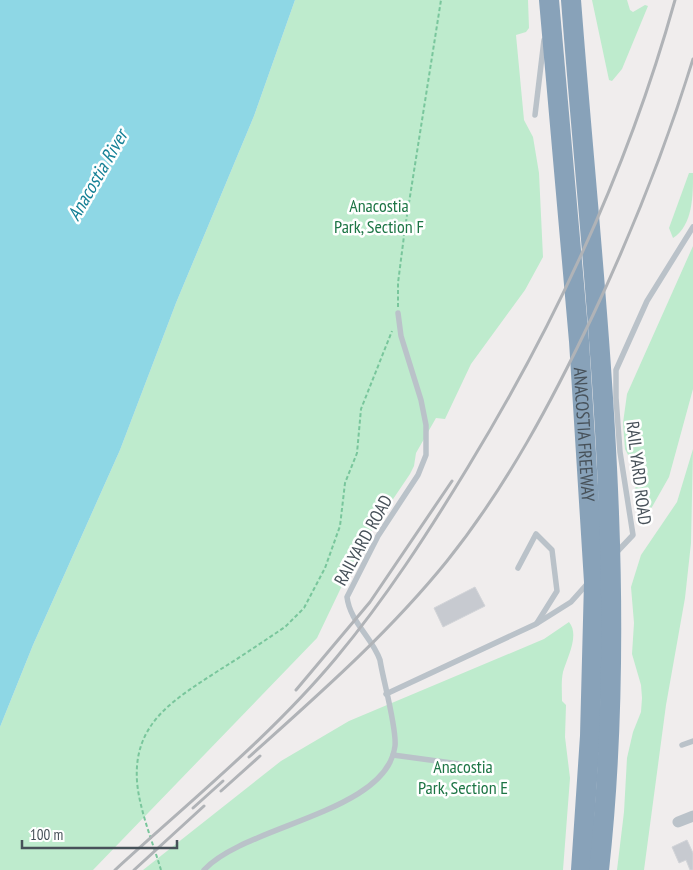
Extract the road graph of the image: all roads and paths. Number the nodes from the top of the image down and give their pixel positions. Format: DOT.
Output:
graph roads {
  1 [pos="441,0"];
  2 [pos="547,0"];
  3 [pos="571,0"];
  4 [pos="535,115"];
  5 [pos="693,227"];
  6 [pos="398,313"];
  7 [pos="518,568"];
  8 [pos="536,624"];
  9 [pos="386,694"];
  10 [pos="600,736"];
  11 [pos="693,741"];
  12 [pos="682,745"];
  13 [pos="393,755"];
  14 [pos="490,772"];
  15 [pos="693,816"];
  16 [pos="678,822"];
  17 [pos="161,870"];
  18 [pos="204,870"];
  19 [pos="581,870"];
  20 [pos="599,870"];
  1 -- 6 [label="path"];
  2 -- 4 [label="lane"];
  2 -- 10 [label="highway, ANACOSTIA FREEWAY"];
  3 -- 10 [label="highway, ANACOSTIA FREEWAY"];
  5 -- 8 [label="lane, RAIL YARD ROAD"];
  6 -- 9 [label="lane, RAILYARD ROAD"];
  6 -- 17 [label="path"];
  7 -- 8 [label="lane"];
  8 -- 9 [label="lane, RAIL YARD ROAD"];
  9 -- 13 [label="lane, RAILYARD ROAD"];
  10 -- 19 [label="highway, ANACOSTIA FREEWAY"];
  10 -- 20 [label="highway, ANACOSTIA FREEWAY"];
  11 -- 12 [label="lane"];
  13 -- 14 [label="lane"];
  13 -- 18 [label="lane"];
  15 -- 16 [label="street"];
}
